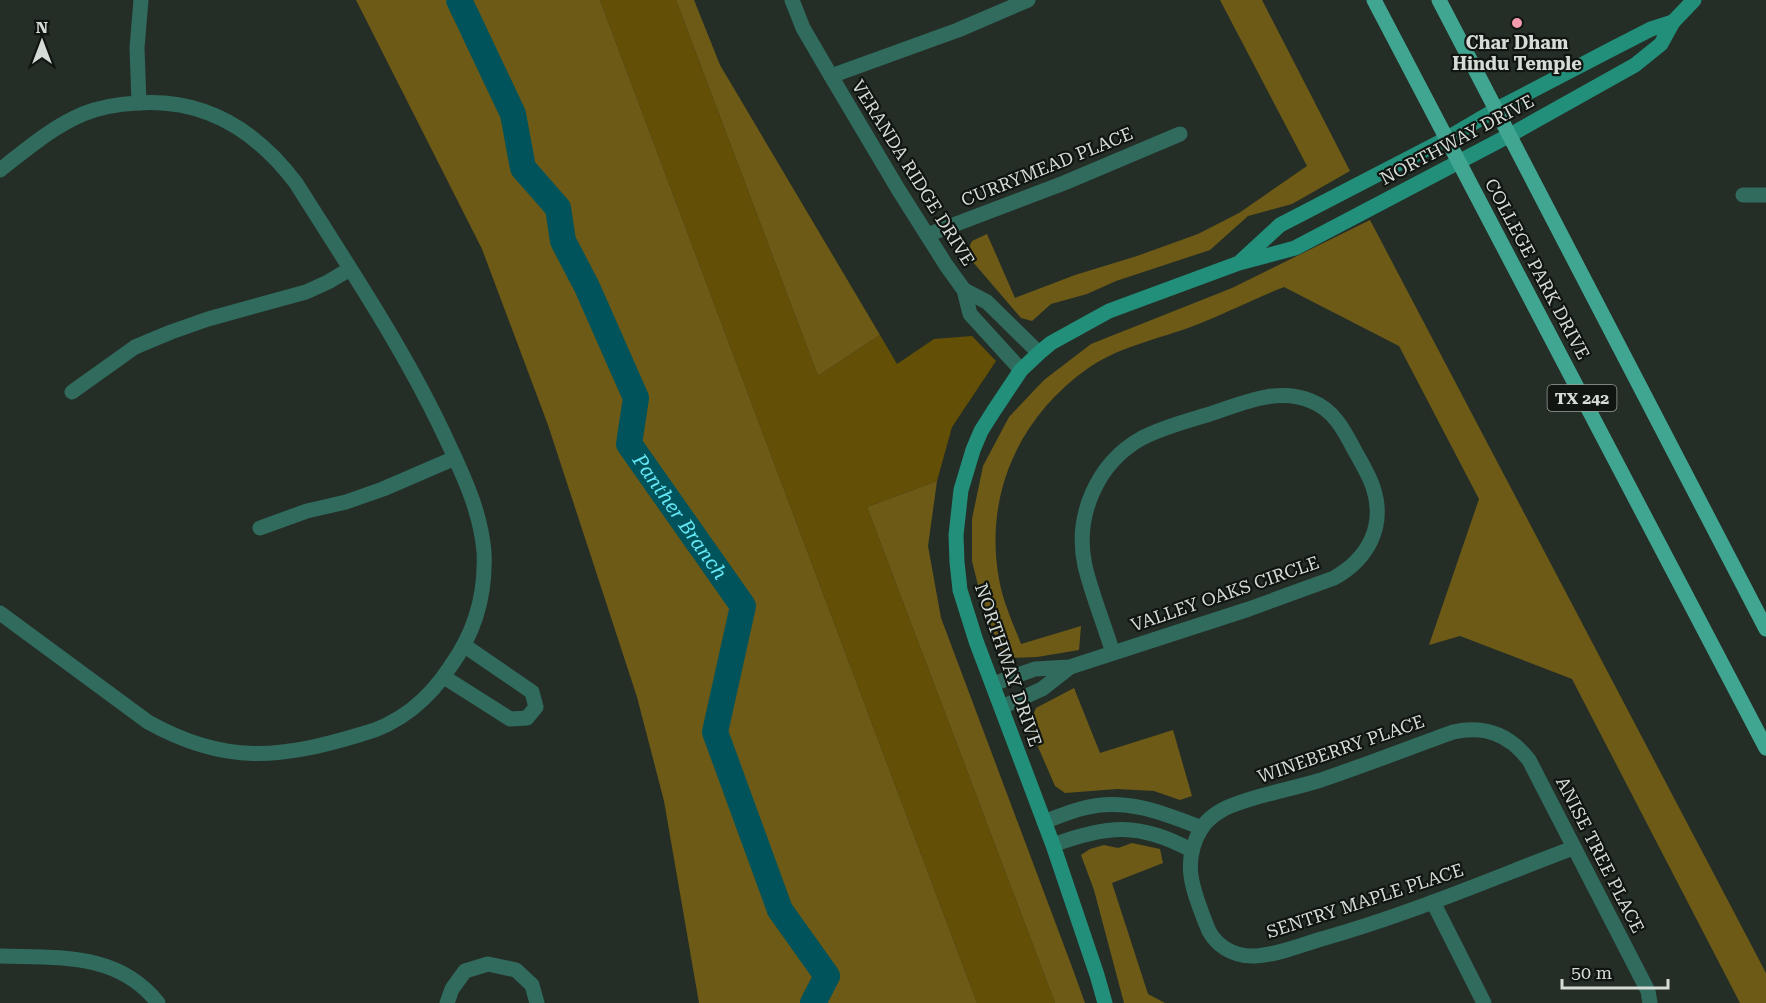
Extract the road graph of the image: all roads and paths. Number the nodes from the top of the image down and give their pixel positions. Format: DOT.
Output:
graph roads {
  1 [pos="141,0"];
  2 [pos="792,0"];
  3 [pos="1029,0"];
  4 [pos="1374,0"];
  5 [pos="1439,0"];
  6 [pos="1694,0"];
  7 [pos="1673,22"];
  8 [pos="831,76"];
  9 [pos="139,103"];
  10 [pos="1497,109"];
  11 [pos="1180,134"];
  12 [pos="1510,135"];
  13 [pos="1446,139"];
  14 [pos="1459,162"];
  15 [pos="0,170"];
  16 [pos="1743,195"];
  17 [pos="1766,195"];
  18 [pos="927,235"];
  19 [pos="1239,263"];
  20 [pos="350,269"];
  21 [pos="964,290"];
  22 [pos="1039,353"];
  23 [pos="1021,370"];
  24 [pos="72,392"];
  25 [pos="455,458"];
  26 [pos="260,528"];
  27 [pos="0,613"];
  28 [pos="1766,629"];
  29 [pos="465,646"];
  30 [pos="1113,652"];
  31 [pos="1070,667"];
  32 [pos="444,676"];
  33 [pos="993,684"];
  34 [pos="1002,707"];
  35 [pos="1501,735"];
  36 [pos="1766,748"];
  37 [pos="1044,822"];
  38 [pos="1202,828"];
  39 [pos="1053,845"];
  40 [pos="1573,848"];
  41 [pos="1191,850"];
  42 [pos="1433,902"];
  43 [pos="0,956"];
  44 [pos="158,1003"];
  45 [pos="447,1003"];
  46 [pos="537,1003"];
  47 [pos="1105,1003"];
  48 [pos="1484,1003"];
  49 [pos="1650,1003"];
  1 -- 9 [label="street"];
  2 -- 8 [label="street, VERANDA RIDGE DRIVE"];
  3 -- 8 [label="street"];
  4 -- 13 [label="main road, COLLEGE PARK DRIVE / TX 242"];
  5 -- 10 [label="main road, COLLEGE PARK DRIVE / TX 242"];
  6 -- 7 [label="street, NORTHWAY DRIVE"];
  7 -- 10 [label="street, NORTHWAY DRIVE"];
  7 -- 12 [label="street, NORTHWAY DRIVE"];
  8 -- 18 [label="street, VERANDA RIDGE DRIVE"];
  9 -- 15 [label="street"];
  9 -- 20 [label="street"];
  10 -- 12 [label="main road, COLLEGE PARK DRIVE / TX 242"];
  10 -- 13 [label="street, NORTHWAY DRIVE"];
  11 -- 18 [label="street, CURRYMEAD PLACE"];
  12 -- 14 [label="street, NORTHWAY DRIVE"];
  12 -- 28 [label="main road, COLLEGE PARK DRIVE / TX 242"];
  13 -- 14 [label="main road, COLLEGE PARK DRIVE / TX 242"];
  13 -- 19 [label="street, NORTHWAY DRIVE"];
  14 -- 19 [label="street, NORTHWAY DRIVE"];
  14 -- 36 [label="main road, COLLEGE PARK DRIVE / TX 242"];
  16 -- 17 [label="street"];
  18 -- 21 [label="street, VERANDA RIDGE DRIVE"];
  19 -- 22 [label="street, NORTHWAY DRIVE"];
  20 -- 24 [label="street"];
  20 -- 25 [label="street"];
  21 -- 22 [label="street, VERANDA RIDGE DRIVE"];
  21 -- 23 [label="street, VERANDA RIDGE DRIVE"];
  22 -- 23 [label="street, NORTHWAY DRIVE"];
  23 -- 33 [label="street, NORTHWAY DRIVE"];
  25 -- 26 [label="street"];
  25 -- 29 [label="street"];
  27 -- 32 [label="street"];
  29 -- 32 [label="street"];
  29 -- 32 [label="street"];
  30 -- 30 [label="street, VALLEY OAKS CIRCLE"];
  30 -- 31 [label="street, VALLEY OAKS CIRCLE"];
  31 -- 33 [label="street, VALLEY OAKS CIRCLE"];
  31 -- 34 [label="street, VALLEY OAKS CIRCLE"];
  33 -- 34 [label="street, NORTHWAY DRIVE"];
  34 -- 37 [label="street, NORTHWAY DRIVE"];
  35 -- 38 [label="street, WINEBERRY PLACE"];
  35 -- 40 [label="street, ANISE TREE PLACE"];
  37 -- 38 [label="street"];
  37 -- 39 [label="street, NORTHWAY DRIVE"];
  38 -- 41 [label="street, SENTRY MAPLE PLACE"];
  39 -- 41 [label="street"];
  39 -- 47 [label="street, NORTHWAY DRIVE"];
  40 -- 42 [label="street, SENTRY MAPLE PLACE"];
  40 -- 49 [label="street, ANISE TREE PLACE"];
  41 -- 42 [label="street, SENTRY MAPLE PLACE"];
  42 -- 48 [label="street"];
  43 -- 44 [label="street"];
  45 -- 46 [label="street"];
}
